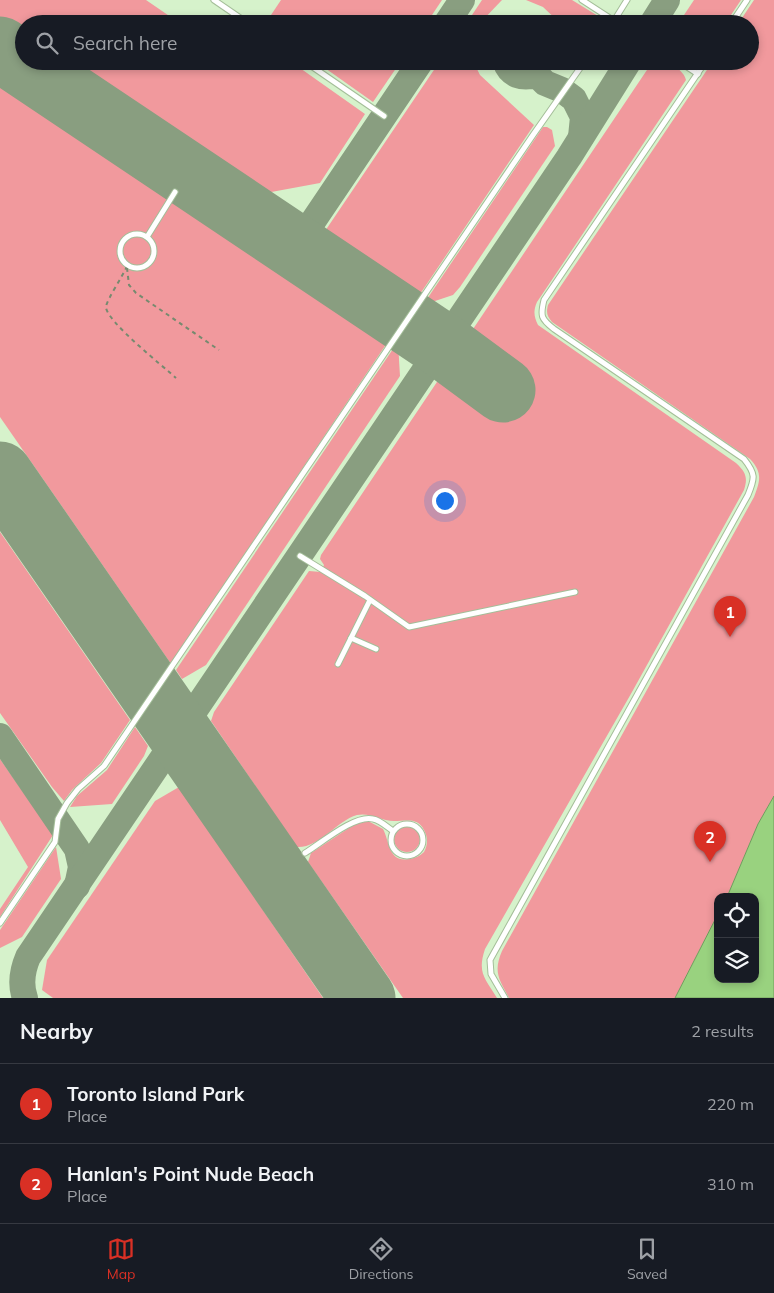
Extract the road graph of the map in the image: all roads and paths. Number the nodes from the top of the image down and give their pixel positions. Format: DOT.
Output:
graph roads {
  1 [pos="214,0"];
  2 [pos="582,0"];
  3 [pos="627,0"];
  4 [pos="747,0"];
  5 [pos="236,15"];
  6 [pos="604,15"];
  7 [pos="619,15"];
  8 [pos="737,15"];
  9 [pos="317,70"];
  10 [pos="579,70"];
  11 [pos="692,70"];
  12 [pos="700,70"];
  13 [pos="698,74"];
  14 [pos="384,116"];
  15 [pos="175,192"];
  16 [pos="147,237"];
  17 [pos="128,266"];
  18 [pos="219,350"];
  19 [pos="176,378"];
  20 [pos="300,556"];
  21 [pos="575,592"];
  22 [pos="370,600"];
  23 [pos="351,638"];
  24 [pos="376,649"];
  25 [pos="338,664"];
  26 [pos="393,831"];
  27 [pos="305,853"];
  28 [pos="0,923"];
  29 [pos="505,998"];
  1 -- 5 [label="lane"];
  2 -- 6 [label="lane"];
  3 -- 7 [label="lane"];
  4 -- 8 [label="lane"];
  9 -- 14 [label="lane"];
  10 -- 28 [label="lane"];
  11 -- 13 [label="lane"];
  12 -- 13 [label="lane"];
  13 -- 29 [label="lane"];
  15 -- 16 [label="lane"];
  16 -- 17 [label="lane"];
  16 -- 17 [label="lane"];
  17 -- 18 [label="path"];
  17 -- 19 [label="path"];
  20 -- 22 [label="lane"];
  21 -- 22 [label="lane"];
  22 -- 23 [label="lane"];
  23 -- 24 [label="lane"];
  23 -- 25 [label="lane"];
  26 -- 26 [label="lane"];
  26 -- 27 [label="lane"];
}
